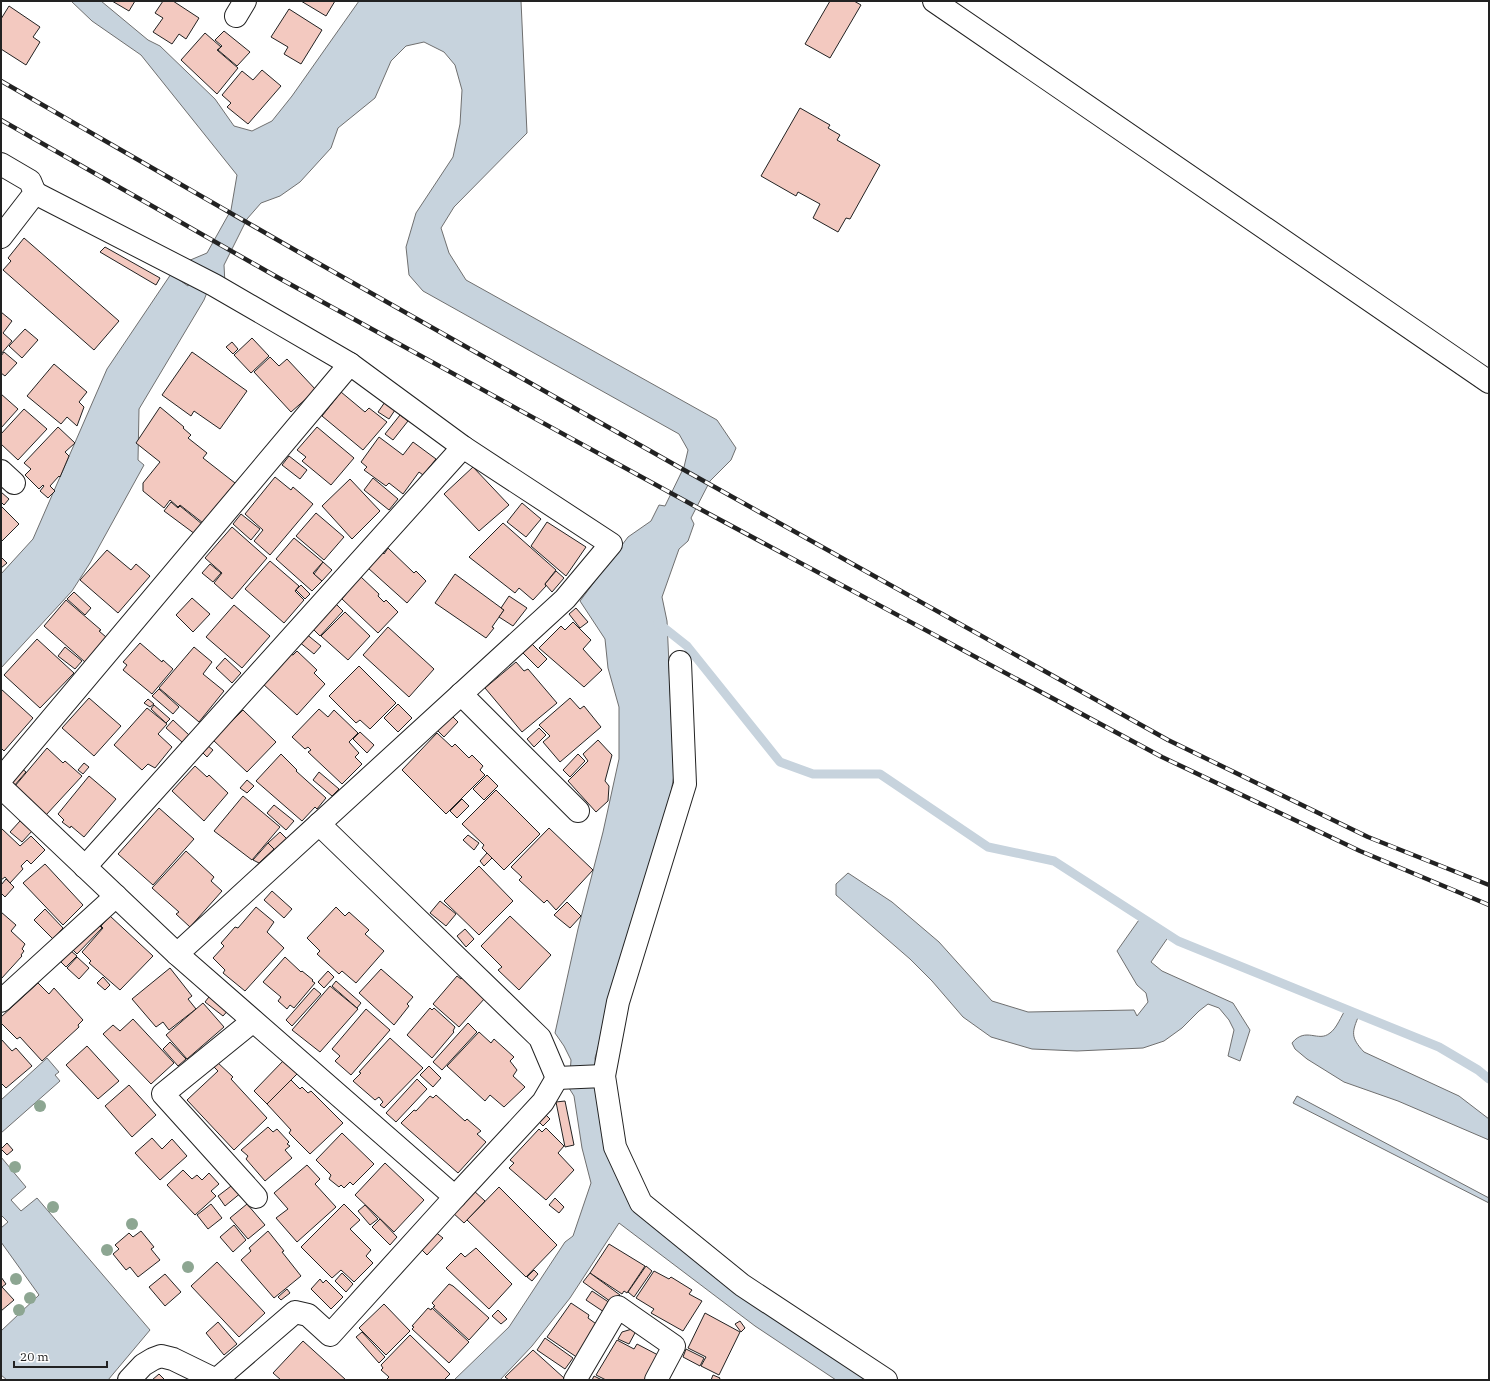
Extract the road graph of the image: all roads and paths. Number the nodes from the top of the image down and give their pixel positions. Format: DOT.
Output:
graph roads {
  1 [pos="934,1"];
  2 [pos="1,164"];
  3 [pos="35,193"];
  4 [pos="1,237"];
  5 [pos="350,364"];
  6 [pos="1489,382"];
  7 [pos="463,447"];
  8 [pos="680,662"];
  9 [pos="460,694"];
  10 [pos="2,788"];
  11 [pos="578,811"];
  12 [pos="319,824"];
  13 [pos="85,867"];
  14 [pos="116,896"];
  15 [pos="177,954"];
  16 [pos="1,1001"];
  17 [pos="253,1021"];
  18 [pos="600,1075"];
  19 [pos="557,1078"];
  20 [pos="256,1197"];
  21 [pos="455,1197"];
  22 [pos="129,1380"];
  23 [pos="576,1380"];
  24 [pos="656,1380"];
  25 [pos="886,1380"];
  1 -- 6 [label="street"];
  2 -- 3 [label="street"];
  3 -- 4 [label="street"];
  3 -- 5 [label="street"];
  5 -- 7 [label="street"];
  5 -- 10 [label="street"];
  7 -- 9 [label="street"];
  7 -- 13 [label="street"];
  8 -- 18 [label="street"];
  9 -- 11 [label="street"];
  9 -- 12 [label="street"];
  10 -- 13 [label="street"];
  12 -- 15 [label="street"];
  12 -- 19 [label="street"];
  13 -- 14 [label="street"];
  14 -- 15 [label="street"];
  14 -- 16 [label="street"];
  15 -- 17 [label="street"];
  17 -- 20 [label="street"];
  17 -- 21 [label="street"];
  18 -- 19 [label="street"];
  18 -- 25 [label="street"];
  19 -- 21 [label="street"];
  21 -- 22 [label="street"];
  23 -- 24 [label="street"];
}
